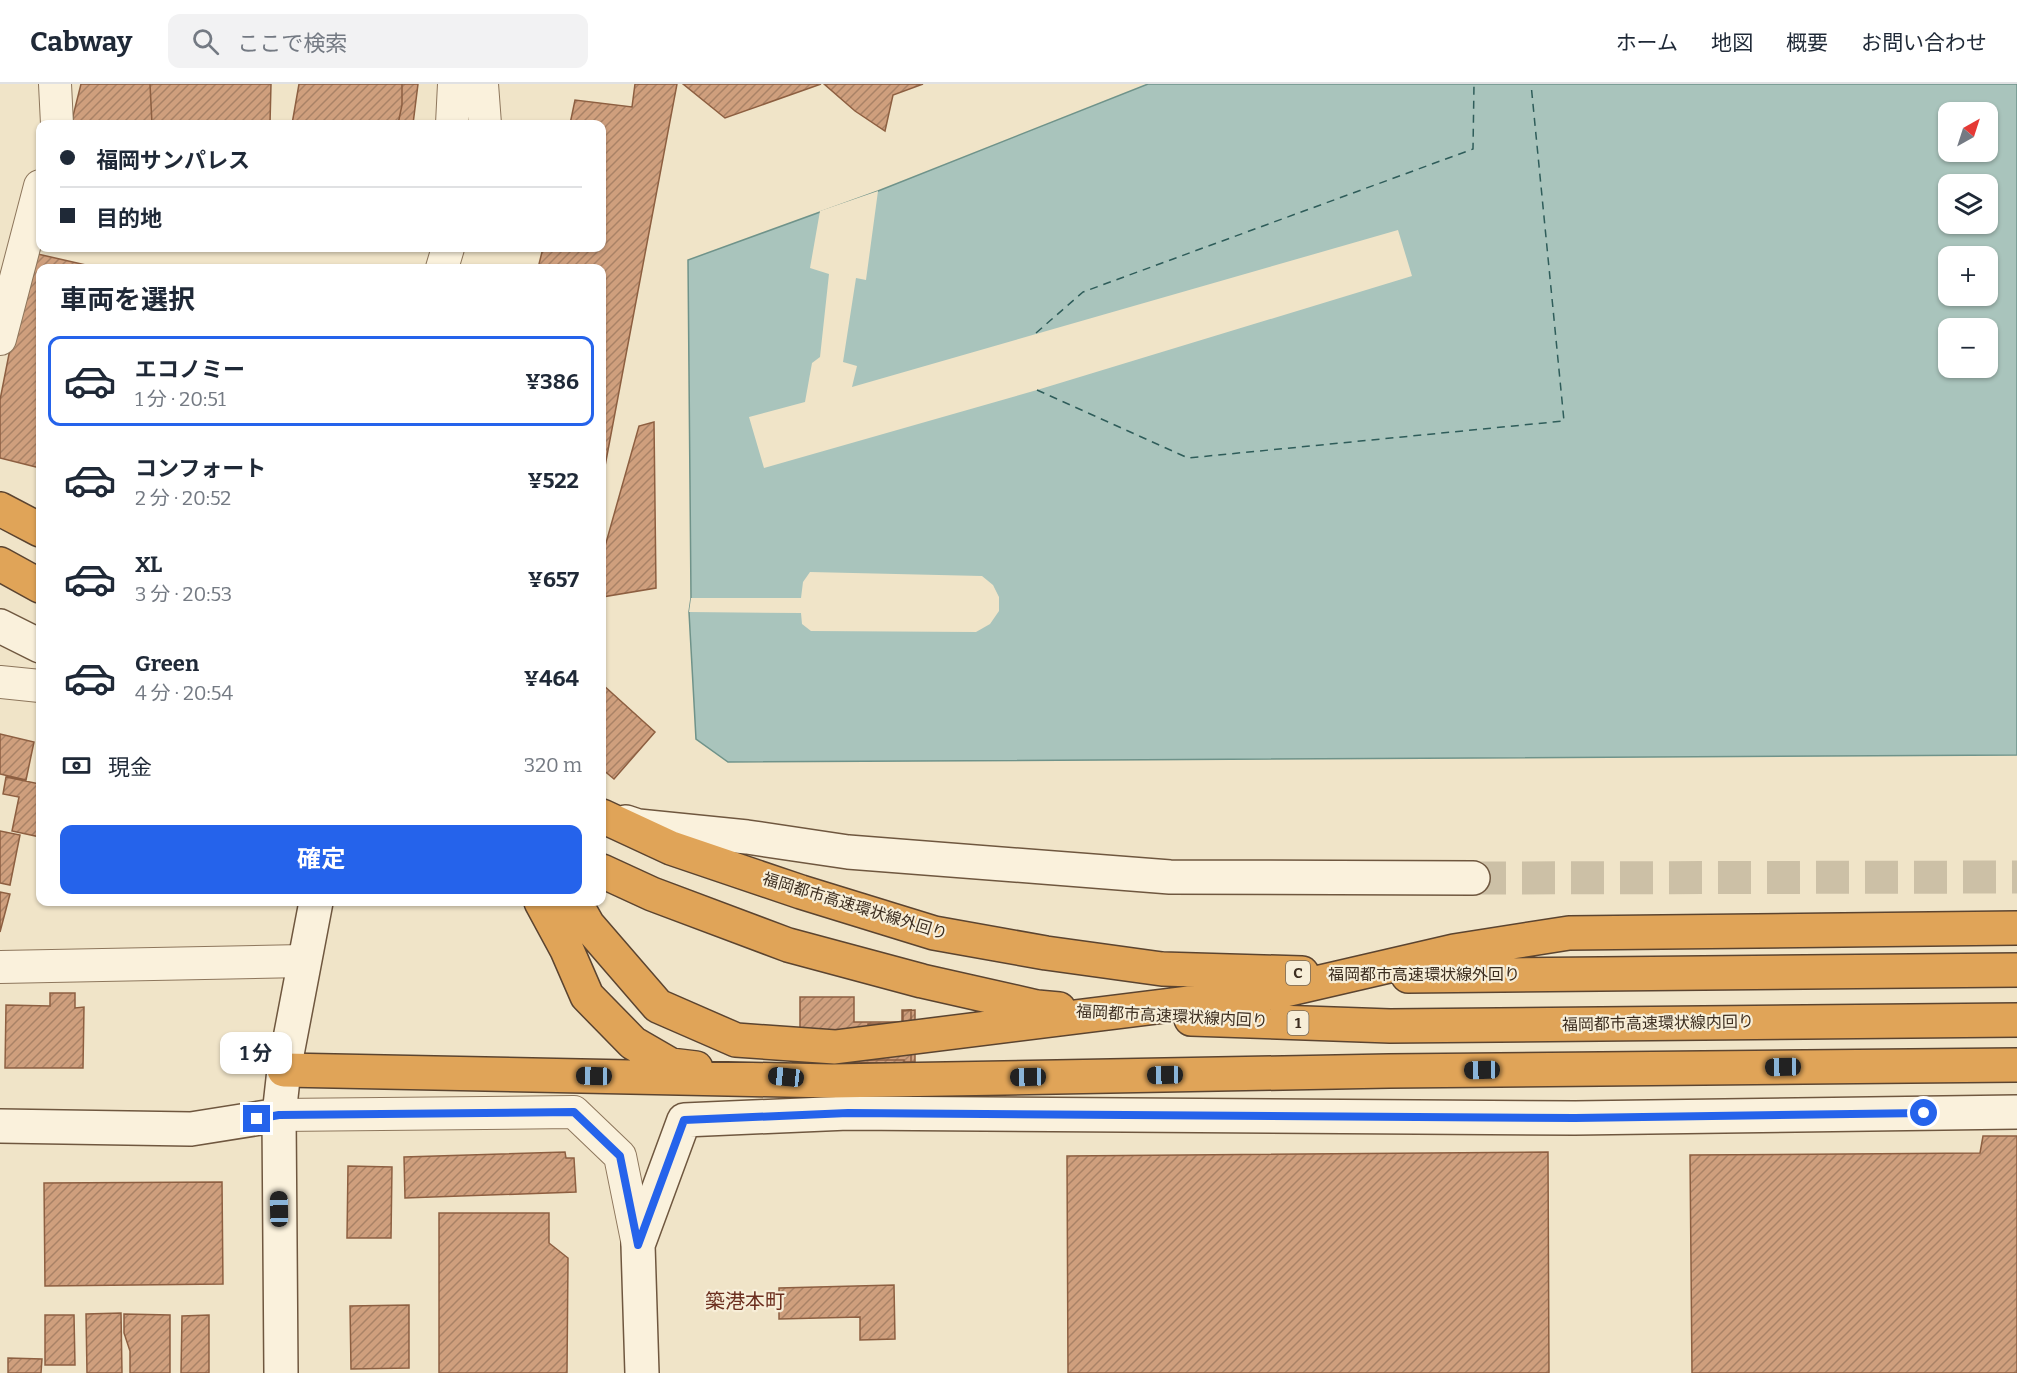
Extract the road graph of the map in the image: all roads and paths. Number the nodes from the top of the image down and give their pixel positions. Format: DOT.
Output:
graph roads {
  1 [pos="55,84"];
  2 [pos="454,84"];
  3 [pos="482,84"];
  4 [pos="57,120"];
  5 [pos="452,120"];
  6 [pos="485,120"];
  7 [pos="36,201"];
  8 [pos="0,339"];
  9 [pos="0,509"];
  10 [pos="0,522"];
  11 [pos="36,528"];
  12 [pos="36,540"];
  13 [pos="0,564"];
  14 [pos="36,584"];
  15 [pos="0,626"];
  16 [pos="36,644"];
  17 [pos="0,682"];
  18 [pos="36,686"];
  19 [pos="606,816"];
  20 [pos="606,817"];
  21 [pos="606,872"];
  22 [pos="1473,878"];
  23 [pos="315,906"];
  24 [pos="543,906"];
  25 [pos="577,906"];
  26 [pos="2017,928"];
  27 [pos="303,961"];
  28 [pos="0,967"];
  29 [pos="2017,970"];
  30 [pos="2017,1020"];
  31 [pos="2017,1065"];
  32 [pos="284,1070"];
  33 [pos="832,1081"];
  34 [pos="2017,1112"];
  35 [pos="279,1115"];
  36 [pos="0,1126"];
  37 [pos="638,1245"];
  38 [pos="281,1373"];
  39 [pos="642,1373"];
  1 -- 4 [label="street"];
  2 -- 5 [label="street"];
  3 -- 6 [label="street"];
  7 -- 8 [label="street"];
  9 -- 11 [label="highway"];
  10 -- 12 [label="street"];
  13 -- 14 [label="highway"];
  15 -- 16 [label="street"];
  17 -- 18 [label="street"];
  19 -- 22 [label="street"];
  20 -- 29 [label="highway, 福岡都市高速環状線外回り / C"];
  21 -- 30 [label="highway, 福岡都市高速環状線内回り / 1"];
  23 -- 27 [label="street"];
  24 -- 33 [label="highway"];
  25 -- 26 [label="highway"];
  27 -- 28 [label="street"];
  27 -- 32 [label="street"];
  31 -- 33 [label="highway"];
  32 -- 33 [label="highway"];
  32 -- 35 [label="street"];
  34 -- 37 [label="street"];
  35 -- 36 [label="street"];
  35 -- 37 [label="street"];
  35 -- 38 [label="street"];
  37 -- 39 [label="street"];
}
